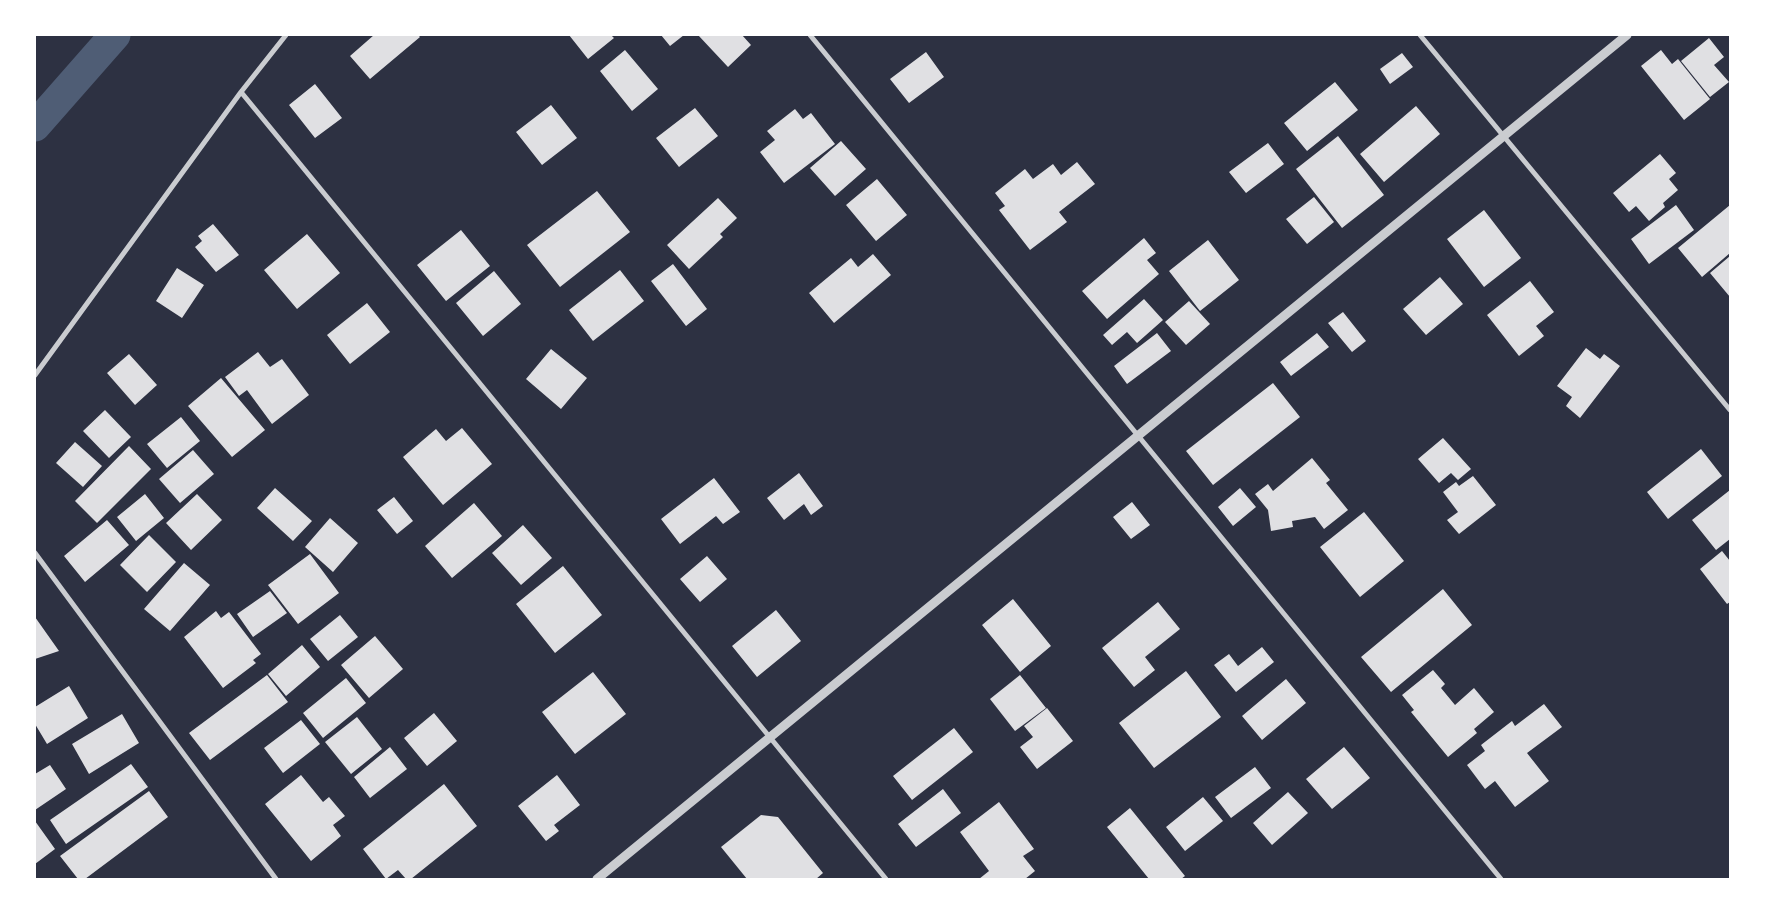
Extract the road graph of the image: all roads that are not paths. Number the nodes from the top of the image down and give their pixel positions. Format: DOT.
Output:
graph roads {
  1 [pos="286,35"];
  2 [pos="810,35"];
  3 [pos="1420,35"];
  4 [pos="1627,35"];
  5 [pos="241,92"];
  6 [pos="1503,136"];
  7 [pos="35,375"];
  8 [pos="1730,410"];
  9 [pos="1138,436"];
  10 [pos="35,553"];
  11 [pos="770,738"];
  12 [pos="276,879"];
  13 [pos="597,879"];
  14 [pos="886,879"];
  15 [pos="1501,879"];
  1 -- 5 [label="street"];
  2 -- 9 [label="street"];
  3 -- 6 [label="street"];
  4 -- 6 [label="street"];
  5 -- 7 [label="street"];
  5 -- 11 [label="street"];
  6 -- 8 [label="street"];
  6 -- 9 [label="street"];
  9 -- 11 [label="street"];
  9 -- 15 [label="street"];
  10 -- 12 [label="street"];
  11 -- 13 [label="street"];
  11 -- 14 [label="street"];
}
